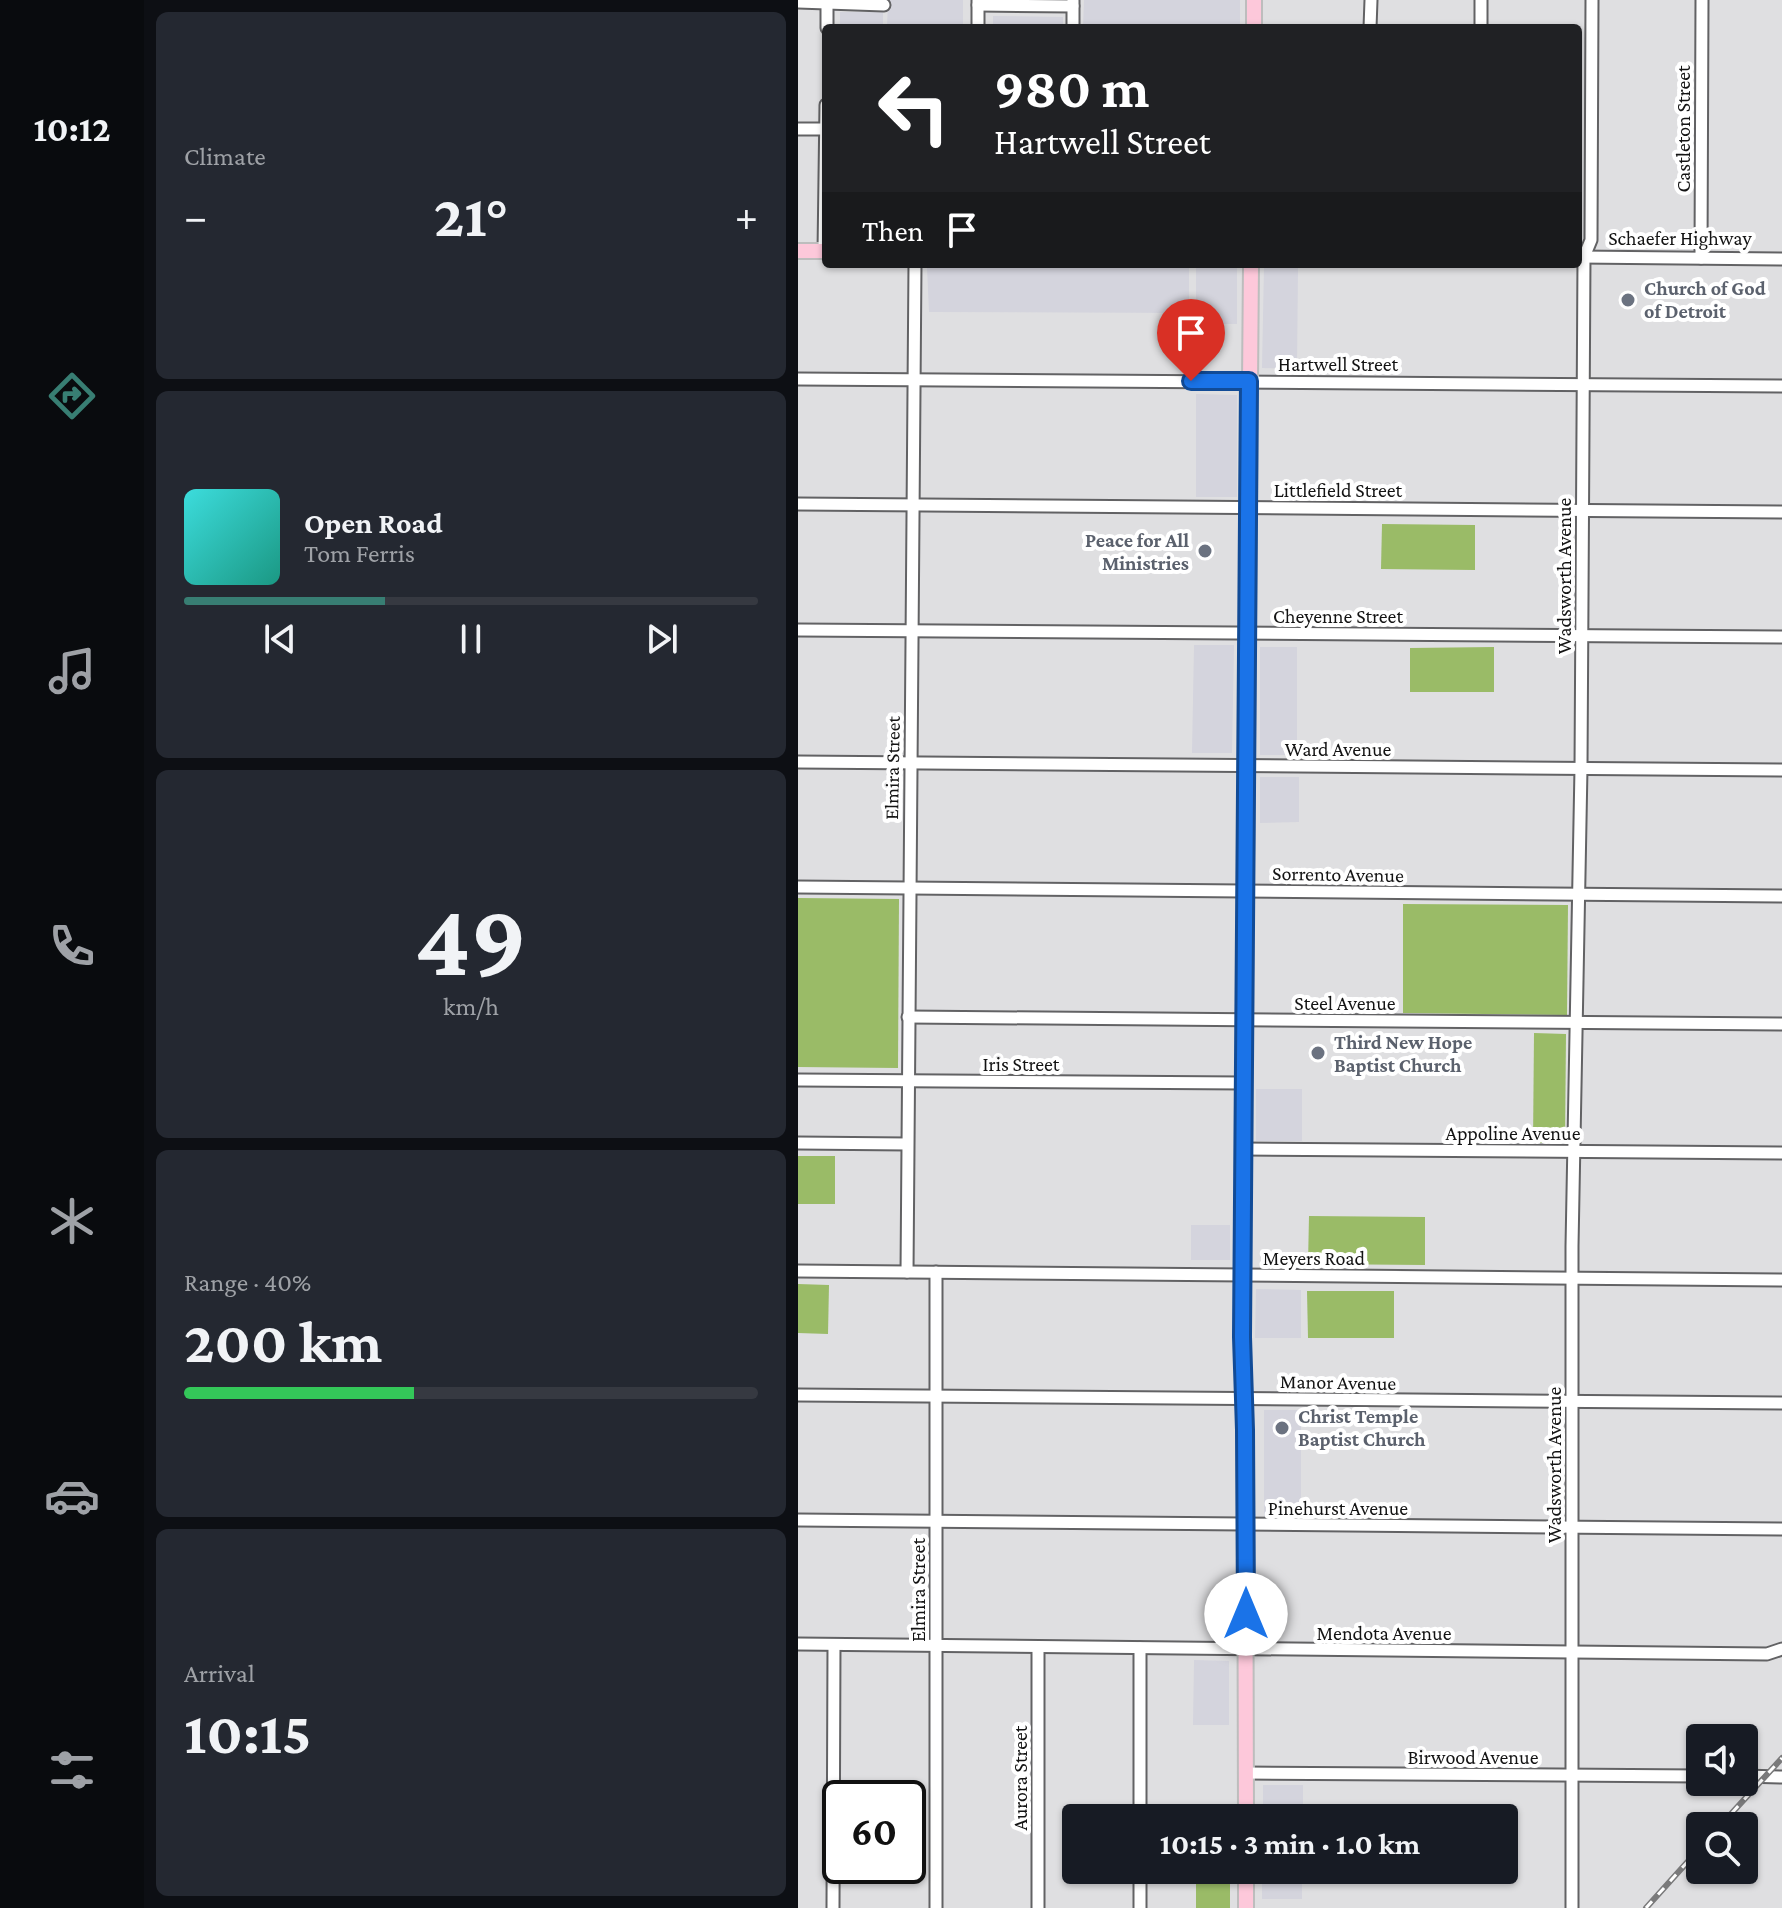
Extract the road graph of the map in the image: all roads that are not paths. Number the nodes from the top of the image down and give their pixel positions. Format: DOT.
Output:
graph roads {
  1 [pos="1254,0"];
  2 [pos="1371,0"];
  3 [pos="1481,0"];
  4 [pos="1592,0"];
  5 [pos="1702,0"];
  6 [pos="798,2"];
  7 [pos="827,2"];
  8 [pos="978,2"];
  9 [pos="1073,3"];
  10 [pos="884,5"];
  11 [pos="827,24"];
  12 [pos="978,24"];
  13 [pos="1073,24"];
  14 [pos="1254,24"];
  15 [pos="1370,24"];
  16 [pos="1481,24"];
  17 [pos="798,129"];
  18 [pos="822,129"];
  19 [pos="798,251"];
  20 [pos="822,251"];
  21 [pos="1582,255"];
  22 [pos="1582,257"];
  23 [pos="1701,258"];
  24 [pos="1782,259"];
  25 [pos="915,268"];
  26 [pos="1251,268"];
  27 [pos="1581,268"];
  28 [pos="798,379"];
  29 [pos="914,379"];
  30 [pos="1249,381"];
  31 [pos="1584,384"];
  32 [pos="1782,386"];
  33 [pos="798,504"];
  34 [pos="913,505"];
  35 [pos="1248,507"];
  36 [pos="1583,510"];
  37 [pos="1782,512"];
  38 [pos="798,630"];
  39 [pos="912,631"];
  40 [pos="1247,633"];
  41 [pos="1582,636"];
  42 [pos="1782,637"];
  43 [pos="798,762"];
  44 [pos="910,763"];
  45 [pos="1245,765"];
  46 [pos="1581,768"];
  47 [pos="1782,770"];
  48 [pos="798,887"];
  49 [pos="909,888"];
  50 [pos="1244,891"];
  51 [pos="1578,894"];
  52 [pos="1782,896"];
  53 [pos="908,1017"];
  54 [pos="1244,1020"];
  55 [pos="1577,1023"];
  56 [pos="1782,1024"];
  57 [pos="798,1080"];
  58 [pos="908,1081"];
  59 [pos="1243,1083"];
  60 [pos="798,1143"];
  61 [pos="907,1144"];
  62 [pos="1243,1149"];
  63 [pos="1574,1151"];
  64 [pos="1782,1153"];
  65 [pos="798,1271"];
  66 [pos="907,1272"];
  67 [pos="936,1272"];
  68 [pos="1242,1275"];
  69 [pos="1572,1278"];
  70 [pos="1782,1280"];
  71 [pos="798,1395"];
  72 [pos="936,1396"];
  73 [pos="1245,1399"];
  74 [pos="1572,1402"];
  75 [pos="1782,1403"];
  76 [pos="798,1520"];
  77 [pos="936,1521"];
  78 [pos="1246,1525"];
  79 [pos="1572,1528"];
  80 [pos="1782,1529"];
  81 [pos="798,1644"];
  82 [pos="834,1645"];
  83 [pos="936,1646"];
  84 [pos="1038,1647"];
  85 [pos="1140,1648"];
  86 [pos="1246,1650"];
  87 [pos="1779,1650"];
  88 [pos="1572,1652"];
  89 [pos="1246,1773"];
  90 [pos="1572,1775"];
  91 [pos="1686,1776"];
  92 [pos="1758,1776"];
  93 [pos="1782,1777"];
  94 [pos="1140,1804"];
  95 [pos="1246,1804"];
  96 [pos="1140,1884"];
  97 [pos="1246,1884"];
  98 [pos="833,1908"];
  99 [pos="936,1908"];
  100 [pos="1038,1908"];
  101 [pos="1140,1908"];
  102 [pos="1246,1908"];
  103 [pos="1572,1908"];
  1 -- 14 [label="main road"];
  2 -- 15 [label="street"];
  3 -- 16 [label="street"];
  4 -- 21 [label="street, Wadsworth Avenue"];
  5 -- 23 [label="street, Castleton Street"];
  6 -- 7 [label="street"];
  7 -- 10 [label="street"];
  7 -- 11 [label="street"];
  8 -- 9 [label="street"];
  8 -- 12 [label="street"];
  9 -- 13 [label="street"];
  17 -- 18 [label="street"];
  19 -- 20 [label="main road"];
  22 -- 23 [label="street, Schaefer Highway"];
  23 -- 24 [label="street, Schaefer Highway"];
  25 -- 29 [label="street, Elmira Street"];
  26 -- 30 [label="main road"];
  27 -- 31 [label="street, Wadsworth Avenue"];
  28 -- 29 [label="street, Hartwell Street"];
  29 -- 30 [label="street, Hartwell Street"];
  29 -- 34 [label="street, Elmira Street"];
  30 -- 31 [label="street, Hartwell Street"];
  30 -- 35 [label="main road"];
  31 -- 32 [label="street, Hartwell Street"];
  31 -- 36 [label="street, Wadsworth Avenue"];
  33 -- 34 [label="street, Littlefield Street"];
  34 -- 35 [label="street, Littlefield Street"];
  34 -- 39 [label="street, Elmira Street"];
  35 -- 36 [label="street, Littlefield Street"];
  35 -- 40 [label="main road"];
  36 -- 37 [label="street, Littlefield Street"];
  36 -- 41 [label="street, Wadsworth Avenue"];
  38 -- 39 [label="street, Cheyenne Street"];
  39 -- 40 [label="street, Cheyenne Street"];
  39 -- 44 [label="street, Elmira Street"];
  40 -- 41 [label="street, Cheyenne Street"];
  40 -- 45 [label="main road"];
  41 -- 42 [label="street, Cheyenne Street"];
  41 -- 46 [label="street, Wadsworth Avenue"];
  43 -- 44 [label="street, Ward Avenue"];
  44 -- 45 [label="street, Ward Avenue"];
  44 -- 49 [label="street, Elmira Street"];
  45 -- 46 [label="street, Ward Avenue"];
  45 -- 50 [label="main road"];
  46 -- 47 [label="street, Ward Avenue"];
  46 -- 51 [label="street, Wadsworth Avenue"];
  48 -- 49 [label="street, Sorrento Avenue"];
  49 -- 50 [label="street, Sorrento Avenue"];
  49 -- 53 [label="street, Elmira Street"];
  50 -- 51 [label="street, Sorrento Avenue"];
  50 -- 54 [label="main road"];
  51 -- 52 [label="street, Sorrento Avenue"];
  51 -- 55 [label="street, Wadsworth Avenue"];
  53 -- 54 [label="street, Steel Avenue"];
  53 -- 58 [label="street, Elmira Street"];
  54 -- 55 [label="street, Steel Avenue"];
  54 -- 59 [label="main road"];
  55 -- 56 [label="street, Steel Avenue"];
  55 -- 63 [label="street, Wadsworth Avenue"];
  57 -- 58 [label="street, Iris Street"];
  58 -- 59 [label="street, Iris Street"];
  58 -- 61 [label="street, Elmira Street"];
  59 -- 62 [label="main road"];
  60 -- 61 [label="street"];
  61 -- 66 [label="street, Elmira Street"];
  62 -- 63 [label="street, Appoline Avenue"];
  62 -- 68 [label="main road"];
  63 -- 64 [label="street, Appoline Avenue"];
  63 -- 69 [label="street, Wadsworth Avenue"];
  65 -- 66 [label="street, Meyers Road"];
  66 -- 67 [label="street, Meyers Road"];
  67 -- 68 [label="street, Meyers Road"];
  67 -- 72 [label="street, Elmira Street"];
  68 -- 69 [label="street, Meyers Road"];
  68 -- 73 [label="main road"];
  69 -- 70 [label="street, Meyers Road"];
  69 -- 74 [label="street, Wadsworth Avenue"];
  71 -- 72 [label="street, Manor Avenue"];
  72 -- 73 [label="street, Manor Avenue"];
  72 -- 77 [label="street, Elmira Street"];
  73 -- 74 [label="street, Manor Avenue"];
  73 -- 78 [label="main road"];
  74 -- 75 [label="street, Manor Avenue"];
  74 -- 79 [label="street, Wadsworth Avenue"];
  76 -- 77 [label="street, Pinehurst Avenue"];
  77 -- 78 [label="street, Pinehurst Avenue"];
  77 -- 83 [label="street, Elmira Street"];
  78 -- 79 [label="street, Pinehurst Avenue"];
  78 -- 86 [label="main road"];
  79 -- 80 [label="street, Pinehurst Avenue"];
  79 -- 88 [label="street, Wadsworth Avenue"];
  81 -- 82 [label="street, Mendota Avenue"];
  82 -- 83 [label="street, Mendota Avenue"];
  82 -- 98 [label="street"];
  83 -- 84 [label="street, Mendota Avenue"];
  83 -- 99 [label="street, Elmira Street"];
  84 -- 85 [label="street, Mendota Avenue"];
  84 -- 100 [label="street, Aurora Street"];
  85 -- 86 [label="street, Mendota Avenue"];
  85 -- 94 [label="street"];
  86 -- 88 [label="street, Mendota Avenue"];
  86 -- 89 [label="main road"];
  87 -- 88 [label="street, Mendota Avenue"];
  88 -- 90 [label="street, Wadsworth Avenue"];
  89 -- 90 [label="street, Birwood Avenue"];
  89 -- 95 [label="main road"];
  90 -- 91 [label="street, Birwood Avenue"];
  90 -- 103 [label="street, Wadsworth Avenue"];
  92 -- 93 [label="street"];
  96 -- 101 [label="street"];
  97 -- 102 [label="main road"];
}
